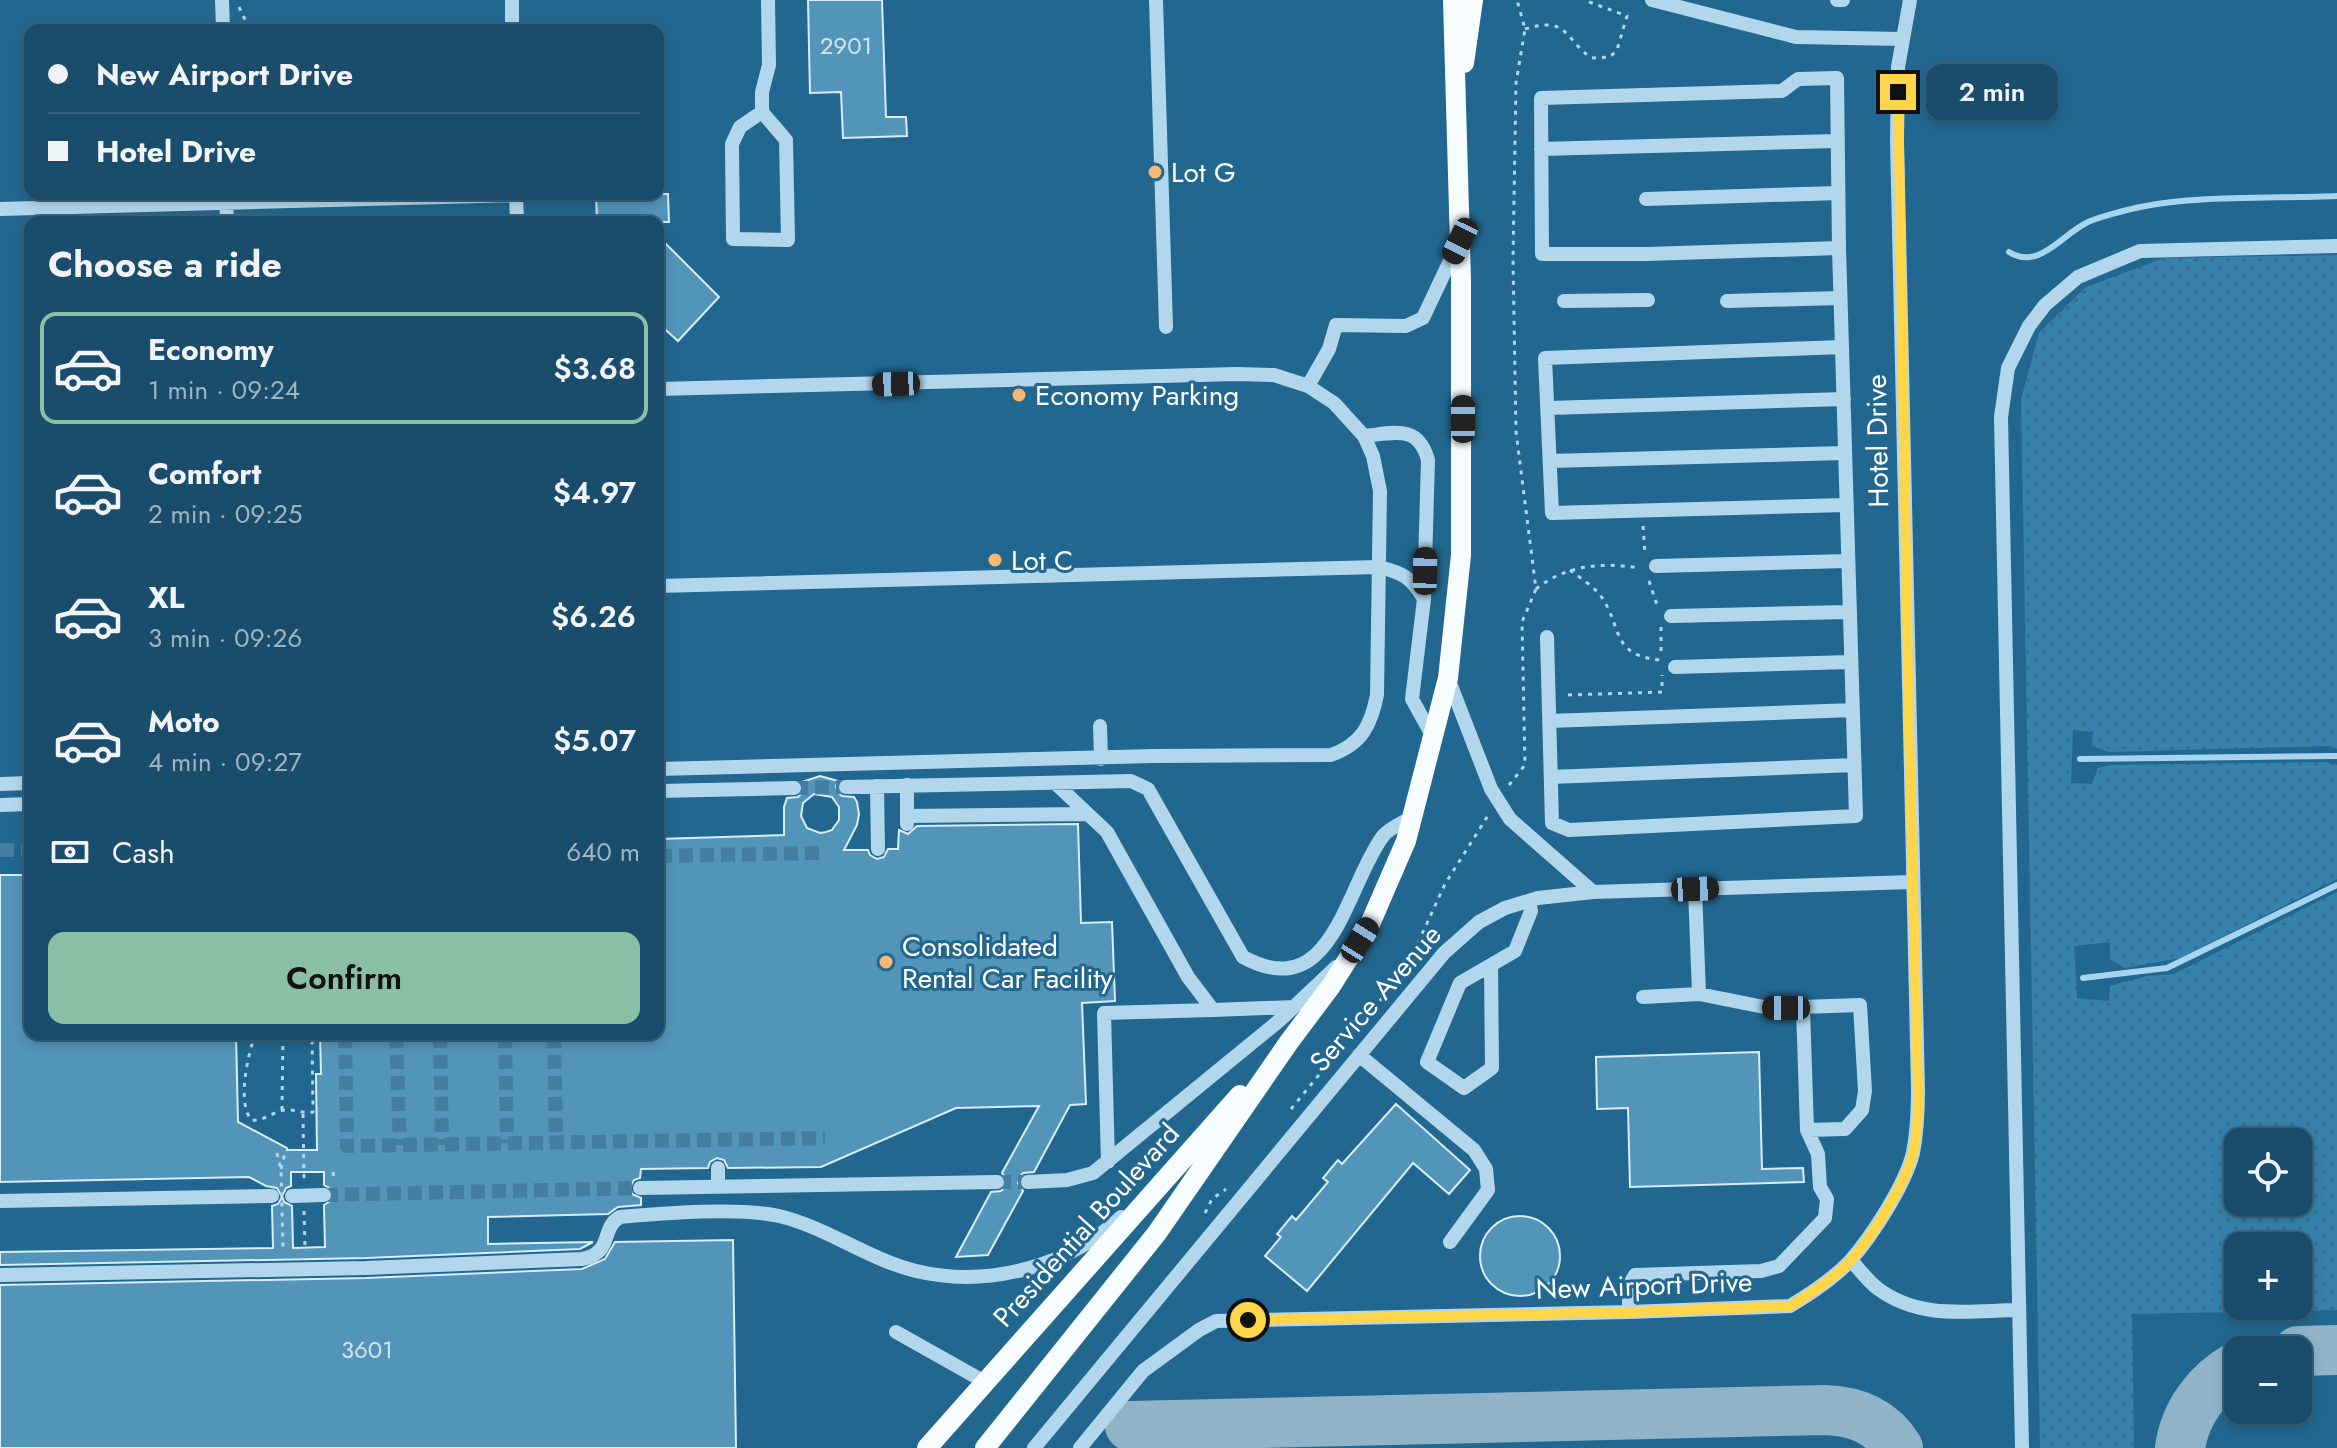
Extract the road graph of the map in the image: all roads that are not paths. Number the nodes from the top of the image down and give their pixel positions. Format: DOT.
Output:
graph roads {
  1 [pos="512,0"];
  2 [pos="768,0"];
  3 [pos="1156,0"];
  4 [pos="1453,0"];
  5 [pos="1473,0"];
  6 [pos="1652,0"];
  7 [pos="1910,0"];
  8 [pos="229,2"];
  9 [pos="224,24"];
  10 [pos="512,24"];
  11 [pos="1902,39"];
  12 [pos="762,112"];
  13 [pos="1456,114"];
  14 [pos="1838,141"];
  15 [pos="1541,149"];
  16 [pos="1838,193"];
  17 [pos="1646,199"];
  18 [pos="203,200"];
  19 [pos="0,209"];
  20 [pos="1460,241"];
  21 [pos="2337,246"];
  22 [pos="1839,248"];
  23 [pos="1840,298"];
  24 [pos="1648,300"];
  25 [pos="1564,301"];
  26 [pos="1727,301"];
  27 [pos="1166,327"];
  28 [pos="1842,347"];
  29 [pos="1308,386"];
  30 [pos="664,389"];
  31 [pos="1844,399"];
  32 [pos="1548,408"];
  33 [pos="1364,436"];
  34 [pos="1845,453"];
  35 [pos="1550,461"];
  36 [pos="1847,505"];
  37 [pos="1848,561"];
  38 [pos="1656,566"];
  39 [pos="1379,567"];
  40 [pos="664,586"];
  41 [pos="1424,599"];
  42 [pos="1850,612"];
  43 [pos="1671,616"];
  44 [pos="1547,637"];
  45 [pos="1851,662"];
  46 [pos="1675,667"];
  47 [pos="1448,678"];
  48 [pos="1853,710"];
  49 [pos="1549,721"];
  50 [pos="1100,726"];
  51 [pos="1434,739"];
  52 [pos="1101,759"];
  53 [pos="1854,765"];
  54 [pos="664,769"];
  55 [pos="1551,777"];
  56 [pos="24,783"];
  57 [pos="1055,783"];
  58 [pos="0,784"];
  59 [pos="907,785"];
  60 [pos="877,786"];
  61 [pos="846,787"];
  62 [pos="794,788"];
  63 [pos="664,791"];
  64 [pos="24,804"];
  65 [pos="0,805"];
  66 [pos="1088,814"];
  67 [pos="1414,816"];
  68 [pos="878,849"];
  69 [pos="1912,882"];
  70 [pos="1695,889"];
  71 [pos="1593,892"];
  72 [pos="1529,901"];
  73 [pos="1354,949"];
  74 [pos="1491,965"];
  75 [pos="1699,994"];
  76 [pos="1643,997"];
  77 [pos="1294,1007"];
  78 [pos="1803,1008"];
  79 [pos="1213,1010"];
  80 [pos="1289,1042"];
  81 [pos="1359,1055"];
  82 [pos="1807,1130"];
  83 [pos="1108,1162"];
  84 [pos="1176,1164"];
  85 [pos="718,1168"];
  86 [pos="997,1182"];
  87 [pos="1028,1182"];
  88 [pos="718,1187"];
  89 [pos="640,1188"];
  90 [pos="298,1193"];
  91 [pos="324,1195"];
  92 [pos="272,1196"];
  93 [pos="0,1201"];
  94 [pos="1450,1242"];
  95 [pos="1851,1260"];
  96 [pos="0,1275"];
  97 [pos="2017,1310"];
  98 [pos="1629,1312"];
  99 [pos="896,1332"];
  100 [pos="985,1382"];
  101 [pos="929,1447"];
  102 [pos="985,1448"];
  103 [pos="1034,1448"];
  104 [pos="1080,1448"];
  105 [pos="2022,1448"];
  1 -- 10 [label="street"];
  2 -- 12 [label="street"];
  3 -- 27 [label="street"];
  4 -- 13 [label="main road, Presidential Boulevard"];
  5 -- 13 [label="main road"];
  6 -- 11 [label="street"];
  7 -- 11 [label="street, Hotel Drive"];
  8 -- 9 [label="street"];
  11 -- 69 [label="street, Hotel Drive"];
  12 -- 12 [label="street"];
  13 -- 20 [label="main road, Presidential Boulevard"];
  14 -- 15 [label="street"];
  14 -- 15 [label="street"];
  14 -- 16 [label="street"];
  15 -- 22 [label="street"];
  16 -- 17 [label="street"];
  16 -- 22 [label="street"];
  18 -- 19 [label="street"];
  20 -- 29 [label="street"];
  20 -- 47 [label="main road, Presidential Boulevard"];
  21 -- 97 [label="street"];
  22 -- 23 [label="street"];
  23 -- 26 [label="street"];
  23 -- 28 [label="street"];
  24 -- 25 [label="street"];
  28 -- 31 [label="street"];
  28 -- 32 [label="street"];
  29 -- 30 [label="street"];
  29 -- 33 [label="street"];
  31 -- 32 [label="street"];
  31 -- 34 [label="street"];
  32 -- 35 [label="street"];
  33 -- 39 [label="street"];
  33 -- 41 [label="street"];
  34 -- 35 [label="street"];
  34 -- 36 [label="street"];
  35 -- 36 [label="street"];
  36 -- 37 [label="street"];
  37 -- 38 [label="street"];
  37 -- 42 [label="street"];
  39 -- 40 [label="street"];
  39 -- 41 [label="street"];
  39 -- 52 [label="street"];
  41 -- 51 [label="street"];
  42 -- 43 [label="street"];
  42 -- 45 [label="street"];
  44 -- 49 [label="street"];
  45 -- 46 [label="street"];
  45 -- 48 [label="street"];
  47 -- 51 [label="main road, Presidential Boulevard"];
  47 -- 71 [label="street"];
  48 -- 49 [label="street"];
  48 -- 53 [label="street"];
  49 -- 55 [label="street"];
  50 -- 52 [label="street"];
  51 -- 67 [label="main road, Presidential Boulevard"];
  52 -- 54 [label="street"];
  53 -- 55 [label="street"];
  53 -- 55 [label="street"];
  56 -- 58 [label="street"];
  57 -- 59 [label="street"];
  57 -- 66 [label="street"];
  57 -- 67 [label="street"];
  59 -- 60 [label="street"];
  59 -- 66 [label="street"];
  60 -- 61 [label="street"];
  60 -- 68 [label="street"];
  62 -- 63 [label="street"];
  64 -- 65 [label="street"];
  66 -- 79 [label="street"];
  67 -- 73 [label="main road, Presidential Boulevard"];
  69 -- 70 [label="street, Service Avenue"];
  69 -- 95 [label="street, New Airport Drive"];
  70 -- 71 [label="street, Service Avenue"];
  70 -- 75 [label="street"];
  71 -- 72 [label="street, Service Avenue"];
  72 -- 74 [label="street"];
  72 -- 81 [label="street, Service Avenue"];
  73 -- 77 [label="street"];
  73 -- 80 [label="main road, Presidential Boulevard"];
  74 -- 74 [label="street"];
  75 -- 76 [label="street"];
  75 -- 78 [label="street"];
  77 -- 79 [label="street"];
  77 -- 83 [label="street"];
  78 -- 82 [label="street"];
  78 -- 82 [label="street"];
  79 -- 83 [label="street"];
  80 -- 84 [label="main road, Presidential Boulevard"];
  80 -- 102 [label="main road, Presidential Boulevard"];
  81 -- 94 [label="street"];
  81 -- 103 [label="street, Service Avenue"];
  82 -- 98 [label="street"];
  83 -- 87 [label="street"];
  84 -- 96 [label="street"];
  84 -- 100 [label="main road, Presidential Boulevard"];
  85 -- 88 [label="street"];
  86 -- 88 [label="street"];
  88 -- 89 [label="street"];
  90 -- 91 [label="street"];
  92 -- 93 [label="street"];
  95 -- 97 [label="street"];
  95 -- 98 [label="street, New Airport Drive"];
  97 -- 105 [label="street"];
  98 -- 104 [label="street, New Airport Drive"];
  99 -- 100 [label="street"];
  100 -- 101 [label="main road, Presidential Boulevard"];
}
